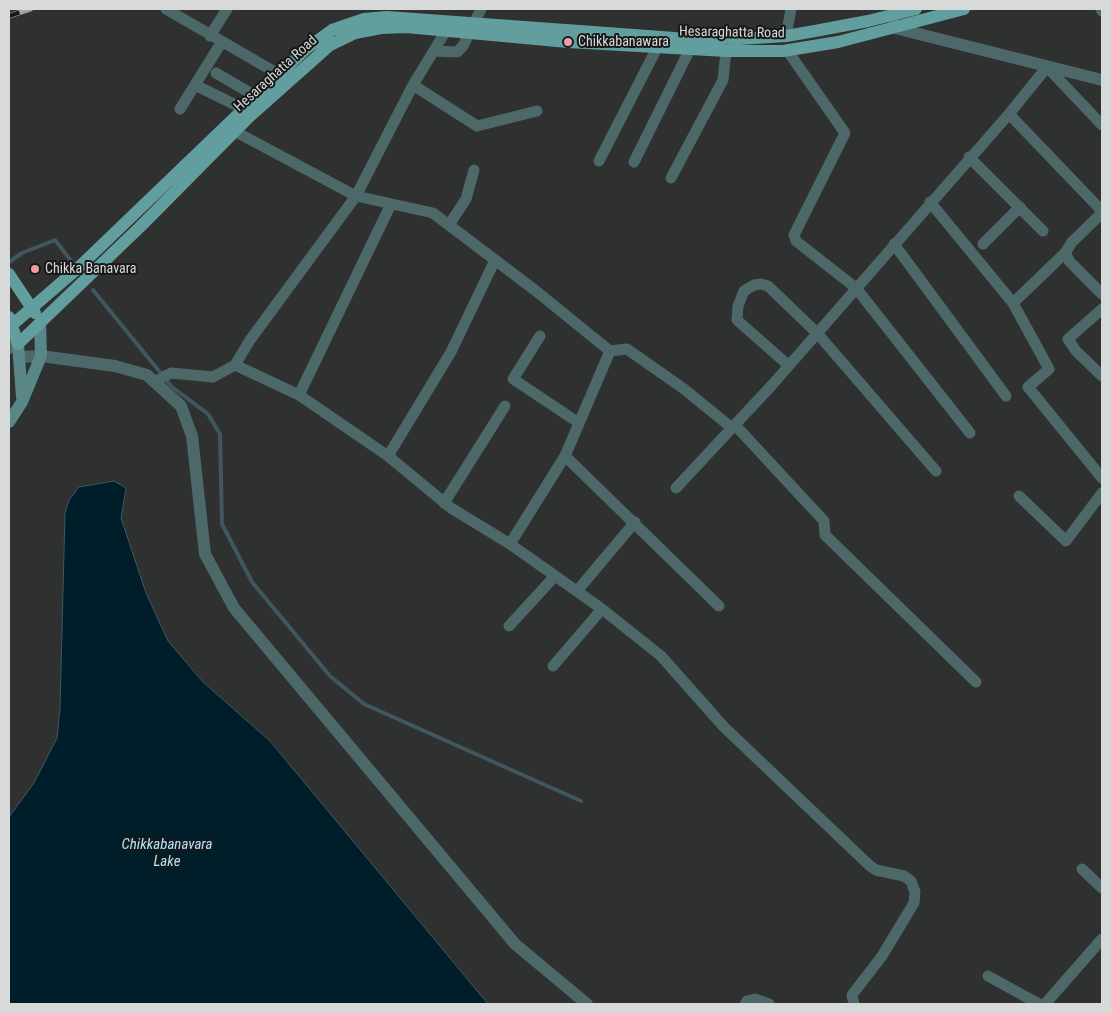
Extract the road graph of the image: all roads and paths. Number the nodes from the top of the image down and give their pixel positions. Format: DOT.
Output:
graph roads {
  1 [pos="166,9"];
  2 [pos="228,9"];
  3 [pos="481,9"];
  4 [pos="791,9"];
  5 [pos="916,9"];
  6 [pos="960,9"];
  7 [pos="893,22"];
  8 [pos="449,26"];
  9 [pos="472,29"];
  10 [pos="210,36"];
  11 [pos="786,36"];
  12 [pos="658,41"];
  13 [pos="221,43"];
  14 [pos="690,49"];
  15 [pos="726,50"];
  16 [pos="786,50"];
  17 [pos="434,51"];
  18 [pos="1047,67"];
  19 [pos="216,74"];
  20 [pos="280,75"];
  21 [pos="1102,80"];
  22 [pos="194,85"];
  23 [pos="413,85"];
  24 [pos="257,97"];
  25 [pos="180,109"];
  26 [pos="537,111"];
  27 [pos="1009,114"];
  28 [pos="240,121"];
  29 [pos="1102,125"];
  30 [pos="969,157"];
  31 [pos="599,161"];
  32 [pos="634,162"];
  33 [pos="474,170"];
  34 [pos="671,178"];
  35 [pos="356,196"];
  36 [pos="930,202"];
  37 [pos="391,204"];
  38 [pos="1020,207"];
  39 [pos="1102,212"];
  40 [pos="449,225"];
  41 [pos="1044,231"];
  42 [pos="894,244"];
  43 [pos="982,244"];
  44 [pos="1066,254"];
  45 [pos="495,260"];
  46 [pos="9,274"];
  47 [pos="856,288"];
  48 [pos="1102,294"];
  49 [pos="1013,303"];
  50 [pos="32,307"];
  51 [pos="1102,309"];
  52 [pos="10,323"];
  53 [pos="40,323"];
  54 [pos="817,333"];
  55 [pos="540,336"];
  56 [pos="13,346"];
  57 [pos="610,351"];
  58 [pos="41,356"];
  59 [pos="20,357"];
  60 [pos="235,365"];
  61 [pos="788,365"];
  62 [pos="1102,376"];
  63 [pos="160,378"];
  64 [pos="300,395"];
  65 [pos="1006,396"];
  66 [pos="22,402"];
  67 [pos="505,406"];
  68 [pos="9,422"];
  69 [pos="579,423"];
  70 [pos="733,426"];
  71 [pos="970,433"];
  72 [pos="388,456"];
  73 [pos="565,456"];
  74 [pos="936,470"];
  75 [pos="1102,478"];
  76 [pos="676,488"];
  77 [pos="1102,493"];
  78 [pos="1019,496"];
  79 [pos="444,503"];
  80 [pos="635,522"];
  81 [pos="510,544"];
  82 [pos="555,576"];
  83 [pos="577,591"];
  84 [pos="719,606"];
  85 [pos="602,609"];
  86 [pos="509,626"];
  87 [pos="553,666"];
  88 [pos="976,682"];
  89 [pos="1082,869"];
  90 [pos="1102,888"];
  91 [pos="1102,939"];
  92 [pos="988,976"];
  93 [pos="587,1004"];
  94 [pos="745,1004"];
  95 [pos="769,1004"];
  96 [pos="854,1004"];
  97 [pos="1039,1004"];
  98 [pos="1045,1004"];
  1 -- 10 [label="street"];
  2 -- 10 [label="street"];
  3 -- 9 [label="street"];
  4 -- 11 [label="street"];
  5 -- 7 [label="main road"];
  6 -- 7 [label="main road, Hesaraghatta Road"];
  7 -- 11 [label="main road"];
  7 -- 16 [label="main road, Hesaraghatta Road"];
  7 -- 18 [label="street"];
  8 -- 9 [label="main road"];
  8 -- 17 [label="street"];
  8 -- 20 [label="main road"];
  8 -- 28 [label="main road, Hesaraghatta Road"];
  9 -- 12 [label="main road"];
  9 -- 17 [label="street"];
  10 -- 13 [label="street"];
  11 -- 12 [label="main road"];
  12 -- 14 [label="main road, Hesaraghatta Road"];
  12 -- 31 [label="street"];
  13 -- 20 [label="street"];
  13 -- 22 [label="street"];
  14 -- 15 [label="main road, Hesaraghatta Road"];
  14 -- 32 [label="street"];
  15 -- 16 [label="main road, Hesaraghatta Road"];
  15 -- 34 [label="street"];
  16 -- 47 [label="street"];
  17 -- 23 [label="street"];
  18 -- 21 [label="street"];
  18 -- 27 [label="street"];
  18 -- 29 [label="street"];
  19 -- 24 [label="street"];
  20 -- 24 [label="main road"];
  22 -- 25 [label="street"];
  22 -- 28 [label="street"];
  23 -- 26 [label="street"];
  23 -- 35 [label="street"];
  24 -- 28 [label="main road"];
  27 -- 30 [label="street"];
  27 -- 39 [label="street"];
  28 -- 35 [label="street"];
  28 -- 50 [label="main road"];
  28 -- 53 [label="main road, Hesaraghatta Road"];
  30 -- 36 [label="street"];
  30 -- 38 [label="street"];
  33 -- 40 [label="street"];
  35 -- 37 [label="street"];
  35 -- 60 [label="street"];
  36 -- 42 [label="street"];
  36 -- 49 [label="street"];
  37 -- 40 [label="street"];
  37 -- 64 [label="street"];
  38 -- 41 [label="street"];
  38 -- 43 [label="street"];
  39 -- 44 [label="street"];
  40 -- 45 [label="street"];
  42 -- 47 [label="street"];
  42 -- 65 [label="street"];
  44 -- 48 [label="street"];
  44 -- 49 [label="street"];
  45 -- 57 [label="street"];
  45 -- 72 [label="street"];
  46 -- 50 [label="main road"];
  47 -- 54 [label="street"];
  47 -- 71 [label="street"];
  49 -- 75 [label="street"];
  50 -- 52 [label="main road"];
  50 -- 53 [label="main road"];
  51 -- 62 [label="street"];
  52 -- 56 [label="main road"];
  53 -- 56 [label="main road, Hesaraghatta Road"];
  53 -- 58 [label="main road"];
  54 -- 61 [label="street"];
  54 -- 61 [label="street"];
  54 -- 74 [label="street"];
  55 -- 69 [label="street"];
  56 -- 59 [label="main road"];
  57 -- 69 [label="street"];
  57 -- 70 [label="street"];
  58 -- 59 [label="street"];
  58 -- 63 [label="street"];
  58 -- 66 [label="main road"];
  59 -- 66 [label="main road"];
  60 -- 63 [label="street"];
  60 -- 64 [label="street"];
  61 -- 70 [label="street"];
  63 -- 93 [label="street"];
  64 -- 72 [label="street"];
  66 -- 68 [label="main road"];
  67 -- 79 [label="street"];
  69 -- 73 [label="street"];
  70 -- 76 [label="street"];
  70 -- 88 [label="street"];
  72 -- 79 [label="street"];
  73 -- 80 [label="street"];
  73 -- 81 [label="street"];
  77 -- 78 [label="street"];
  79 -- 81 [label="street"];
  80 -- 83 [label="street"];
  80 -- 84 [label="street"];
  81 -- 82 [label="street"];
  82 -- 83 [label="street"];
  82 -- 86 [label="street"];
  83 -- 85 [label="street"];
  85 -- 87 [label="street"];
  85 -- 96 [label="street"];
  89 -- 90 [label="street"];
  91 -- 98 [label="street"];
  92 -- 97 [label="street"];
  94 -- 95 [label="street"];
}
